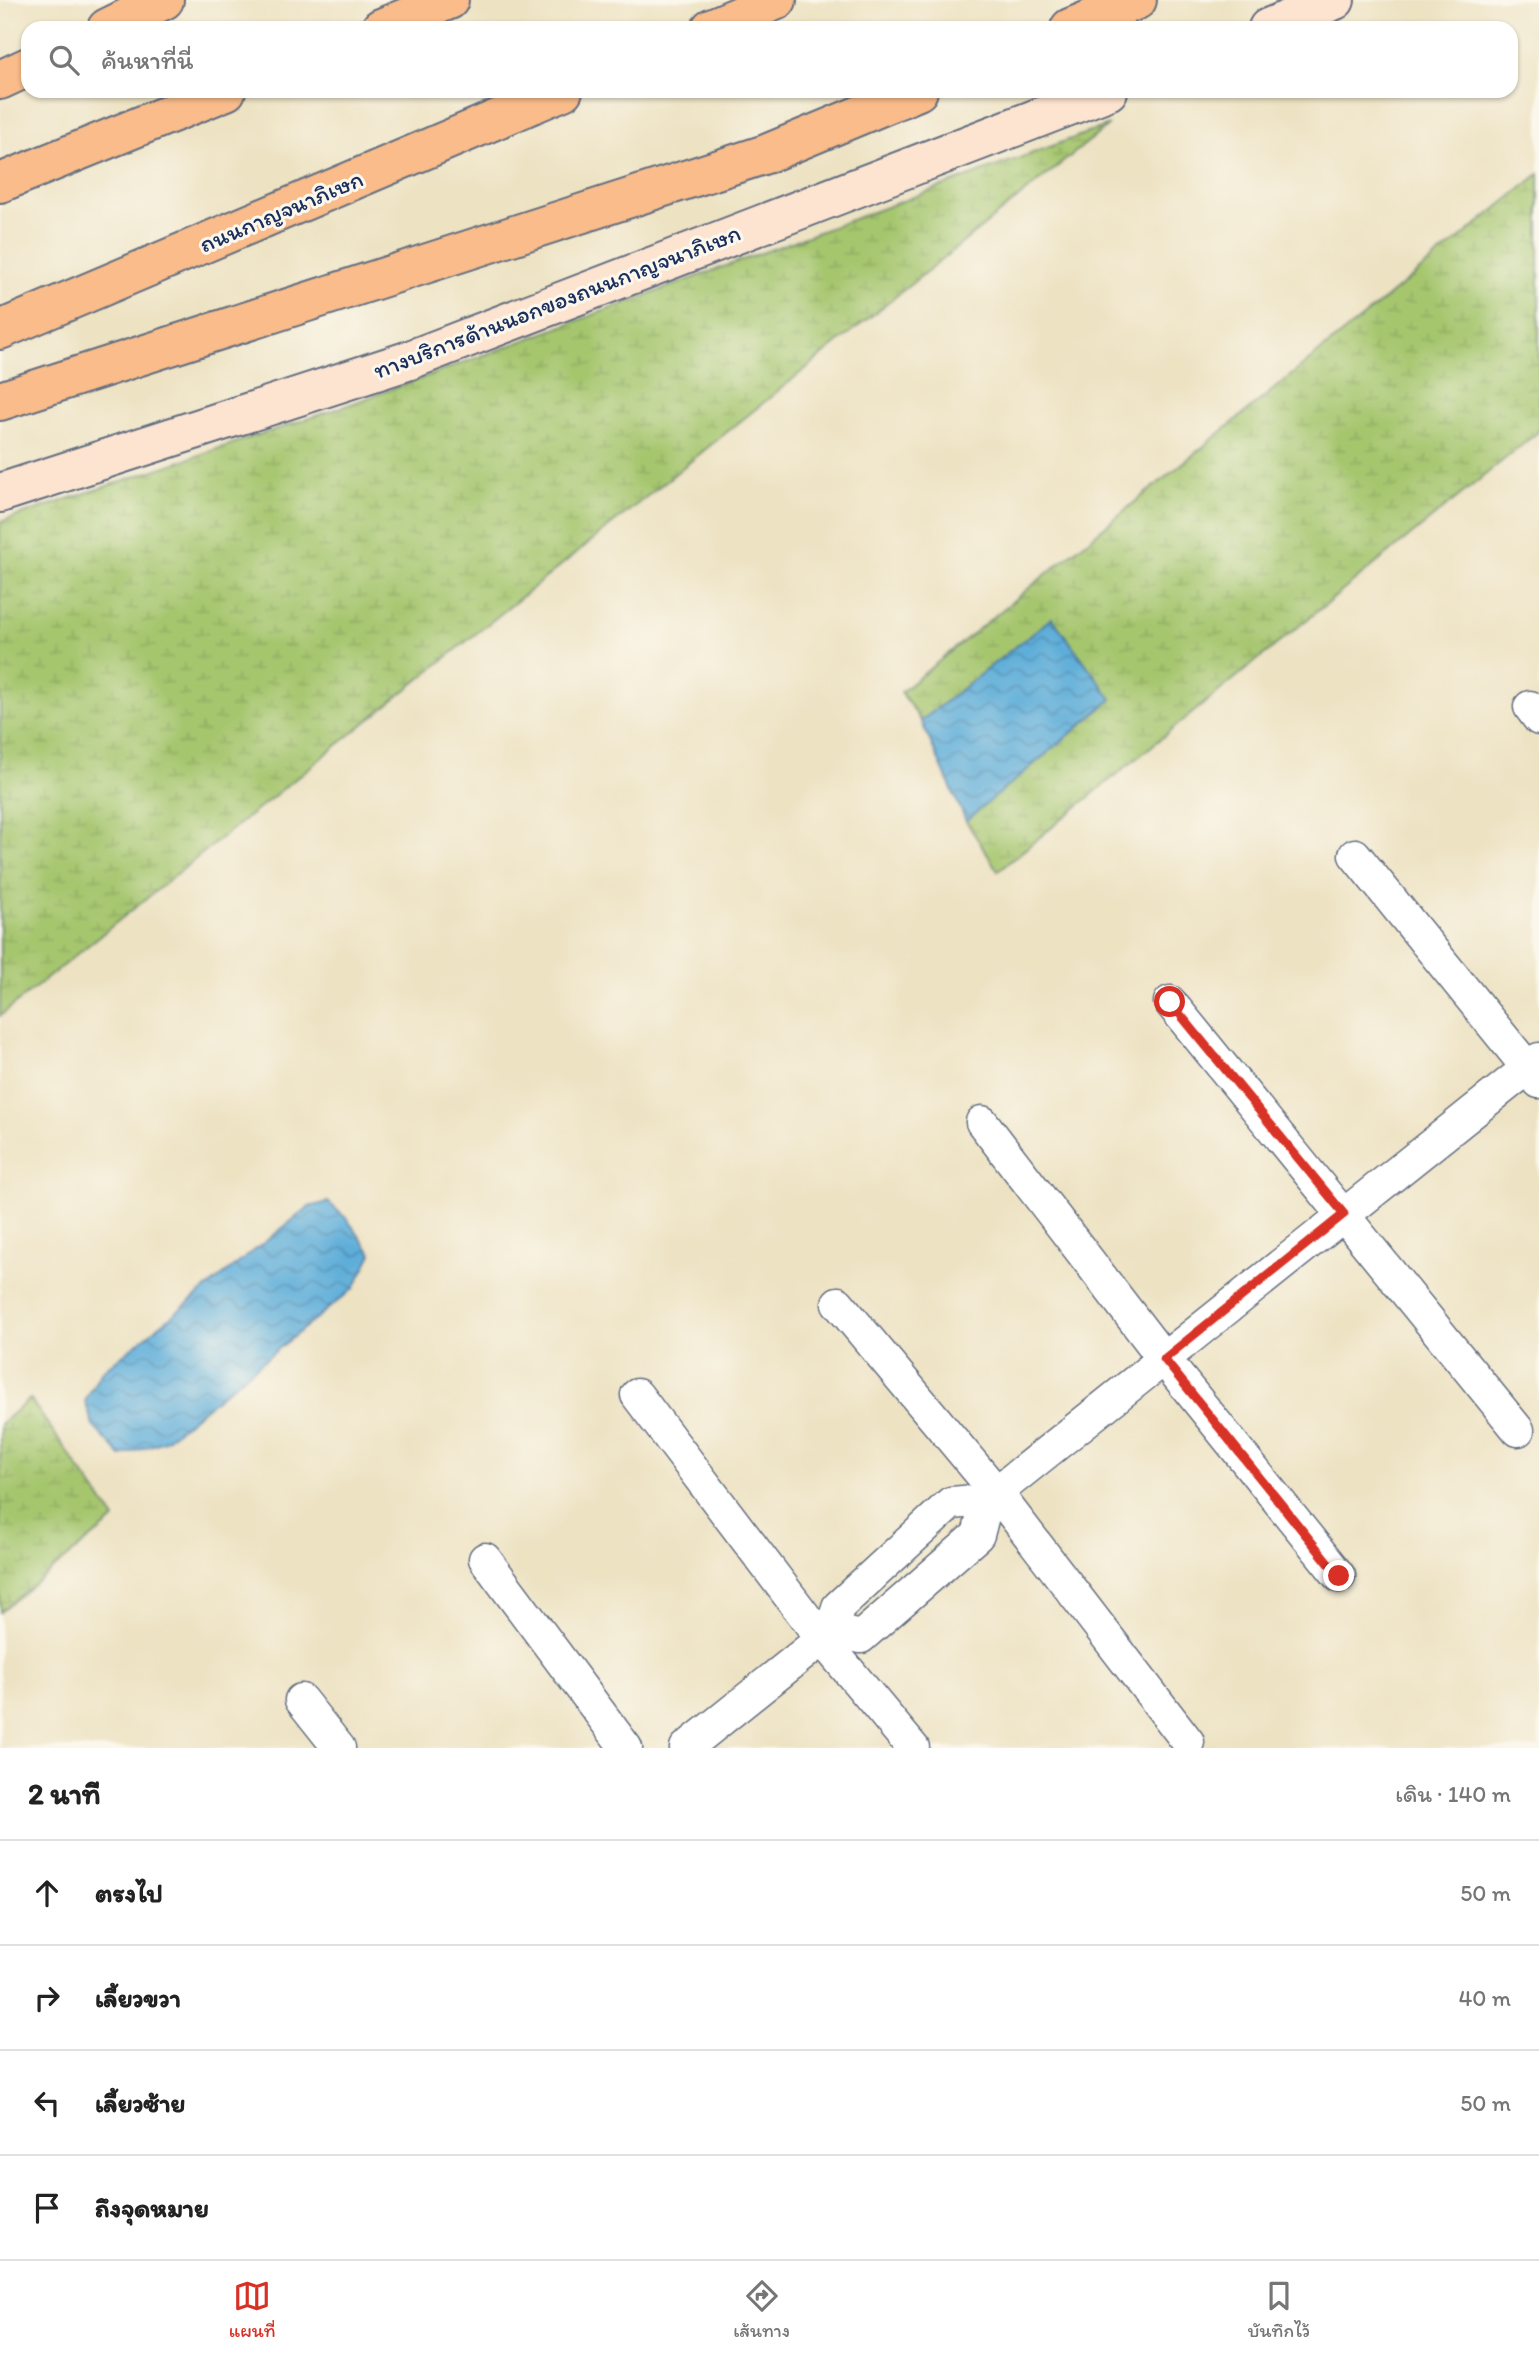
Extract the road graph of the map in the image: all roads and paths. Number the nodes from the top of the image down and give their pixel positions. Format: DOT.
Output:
graph roads {
  1 [pos="164,0"];
  2 [pos="449,0"];
  3 [pos="777,0"];
  4 [pos="1137,0"];
  5 [pos="1335,0"];
  6 [pos="121,21"];
  7 [pos="398,21"];
  8 [pos="728,21"];
  9 [pos="1087,21"];
  10 [pos="1285,21"];
  11 [pos="21,70"];
  12 [pos="0,80"];
  13 [pos="209,98"];
  14 [pos="547,98"];
  15 [pos="901,98"];
  16 [pos="1090,98"];
  17 [pos="0,183"];
  18 [pos="0,330"];
  19 [pos="0,401"];
  20 [pos="0,493"];
  21 [pos="1355,855"];
  22 [pos="1170,1002"];
  23 [pos="1535,1069"];
  24 [pos="982,1122"];
  25 [pos="1344,1214"];
  26 [pos="838,1303"];
  27 [pos="1164,1359"];
  28 [pos="637,1395"];
  29 [pos="1518,1430"];
  30 [pos="992,1496"];
  31 [pos="485,1559"];
  32 [pos="1339,1576"];
  33 [pos="827,1635"];
  34 [pos="301,1700"];
  35 [pos="1188,1742"];
  36 [pos="339,1748"];
  37 [pos="626,1748"];
  38 [pos="686,1748"];
  39 [pos="914,1748"];
  1 -- 6 [label="highway"];
  2 -- 7 [label="highway"];
  3 -- 8 [label="highway"];
  4 -- 9 [label="highway"];
  5 -- 10 [label="main road"];
  11 -- 12 [label="highway"];
  13 -- 17 [label="highway"];
  14 -- 18 [label="highway, ถนนกาญจนาภิเษก"];
  15 -- 19 [label="highway"];
  16 -- 20 [label="main road, ทางบริการด้านนอกของถนนกาญจนาภิเษก"];
  21 -- 23 [label="street"];
  22 -- 25 [label="street"];
  23 -- 25 [label="street"];
  24 -- 27 [label="street"];
  25 -- 27 [label="street"];
  25 -- 29 [label="street"];
  26 -- 30 [label="street"];
  27 -- 30 [label="street"];
  27 -- 32 [label="street"];
  28 -- 33 [label="street"];
  30 -- 33 [label="street"];
  30 -- 35 [label="street"];
  31 -- 37 [label="street"];
  33 -- 38 [label="street"];
  33 -- 39 [label="street"];
  34 -- 36 [label="street"];
}
